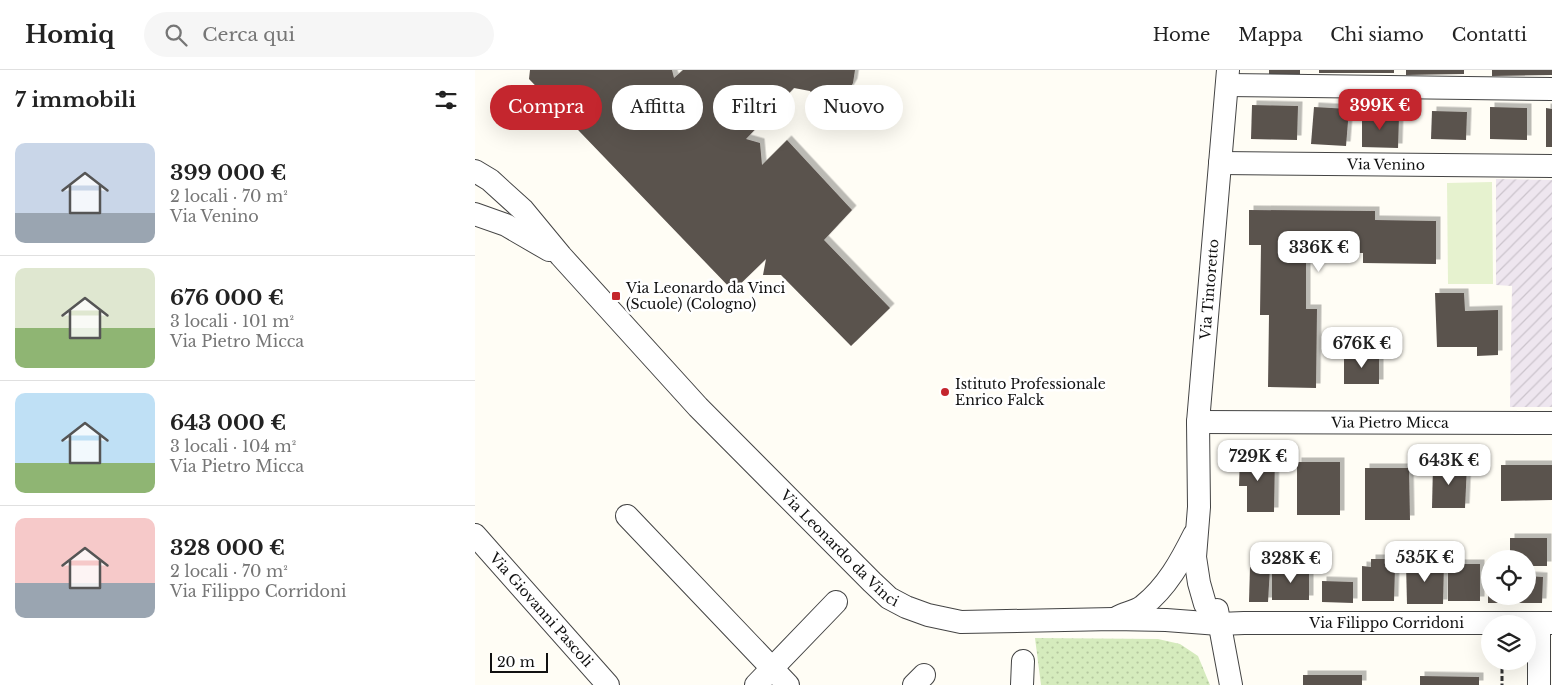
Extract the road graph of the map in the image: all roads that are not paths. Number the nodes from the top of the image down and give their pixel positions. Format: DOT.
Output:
graph roads {
  1 [pos="1227,78"];
  2 [pos="1552,88"];
  3 [pos="1220,163"];
  4 [pos="1552,166"];
  5 [pos="475,171"];
  6 [pos="477,216"];
  7 [pos="561,256"];
  8 [pos="1198,422"];
  9 [pos="1552,423"];
  10 [pos="627,516"];
  11 [pos="1198,517"];
  12 [pos="475,535"];
  13 [pos="836,602"];
  14 [pos="1113,619"];
  15 [pos="1546,623"];
  16 [pos="1219,624"];
  17 [pos="1023,661"];
  18 [pos="772,668"];
  19 [pos="608,685"];
  20 [pos="756,685"];
  21 [pos="788,685"];
  22 [pos="1022,685"];
  23 [pos="1231,685"];
  24 [pos="1539,685"];
  1 -- 2 [label="street"];
  1 -- 3 [label="street, Via Tintoretto"];
  3 -- 4 [label="street, Via Venino"];
  3 -- 8 [label="street, Via Tintoretto"];
  5 -- 7 [label="street, Via Leonardo da Vinci"];
  6 -- 7 [label="street, Via Leonardo da Vinci"];
  7 -- 14 [label="street, Via Leonardo da Vinci"];
  8 -- 9 [label="street, Via Pietro Micca"];
  8 -- 11 [label="street, Via Tintoretto"];
  10 -- 18 [label="street"];
  11 -- 14 [label="street, Via Tintoretto"];
  11 -- 16 [label="street, Via Tintoretto"];
  12 -- 19 [label="street, Via Giovanni Pascoli"];
  13 -- 18 [label="street"];
  14 -- 16 [label="street, Via Leonardo da Vinci"];
  15 -- 16 [label="street, Via Filippo Corridoni"];
  15 -- 24 [label="street"];
  16 -- 23 [label="street, Via Tintoretto"];
  17 -- 22 [label="street"];
  18 -- 20 [label="street"];
  18 -- 21 [label="street"];
}
